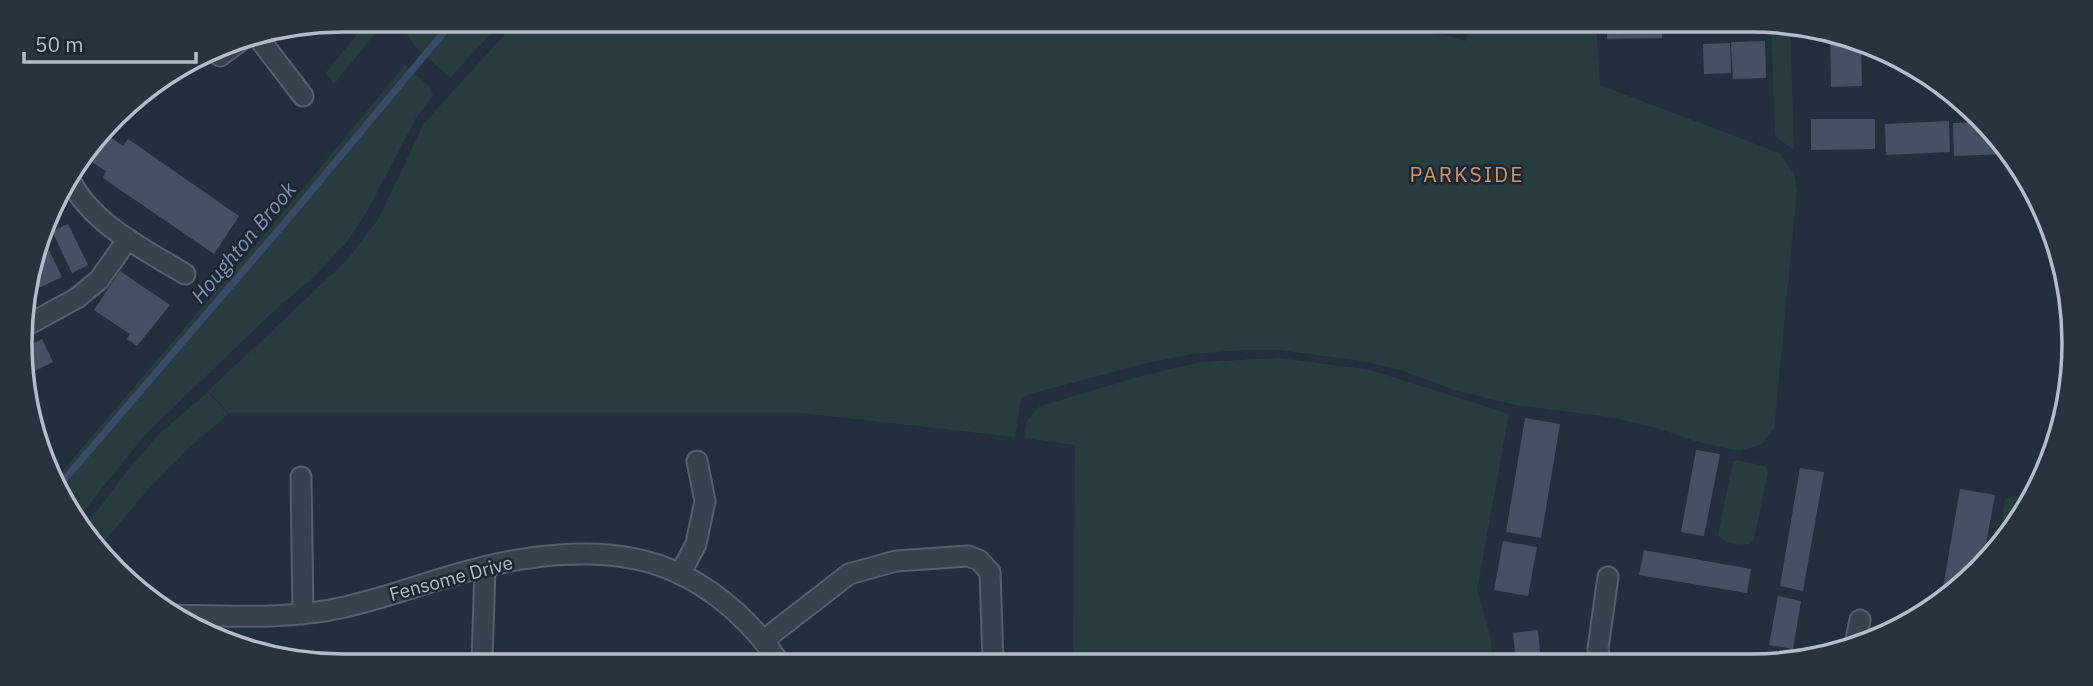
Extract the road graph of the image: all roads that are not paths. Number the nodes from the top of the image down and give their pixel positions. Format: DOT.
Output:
graph roads {
  1 [pos="262,42"];
  2 [pos="303,96"];
  3 [pos="74,185"];
  4 [pos="128,239"];
  5 [pos="185,274"];
  6 [pos="32,323"];
  7 [pos="697,461"];
  8 [pos="301,477"];
  9 [pos="485,566"];
  10 [pos="680,574"];
  11 [pos="1608,577"];
  12 [pos="303,614"];
  13 [pos="191,615"];
  14 [pos="1860,620"];
  15 [pos="1857,635"];
  16 [pos="764,640"];
  17 [pos="482,654"];
  18 [pos="774,654"];
  19 [pos="993,654"];
  20 [pos="1599,654"];
  1 -- 2 [label="street"];
  3 -- 4 [label="street"];
  4 -- 5 [label="street"];
  4 -- 6 [label="street"];
  7 -- 10 [label="street"];
  8 -- 12 [label="street"];
  9 -- 10 [label="street, Fensome Drive"];
  9 -- 12 [label="street, Fensome Drive"];
  9 -- 17 [label="street"];
  10 -- 16 [label="street, Fensome Drive"];
  11 -- 20 [label="street"];
  12 -- 13 [label="street, Fensome Drive"];
  14 -- 15 [label="street"];
  16 -- 18 [label="street, Fensome Drive"];
  16 -- 19 [label="street"];
}
